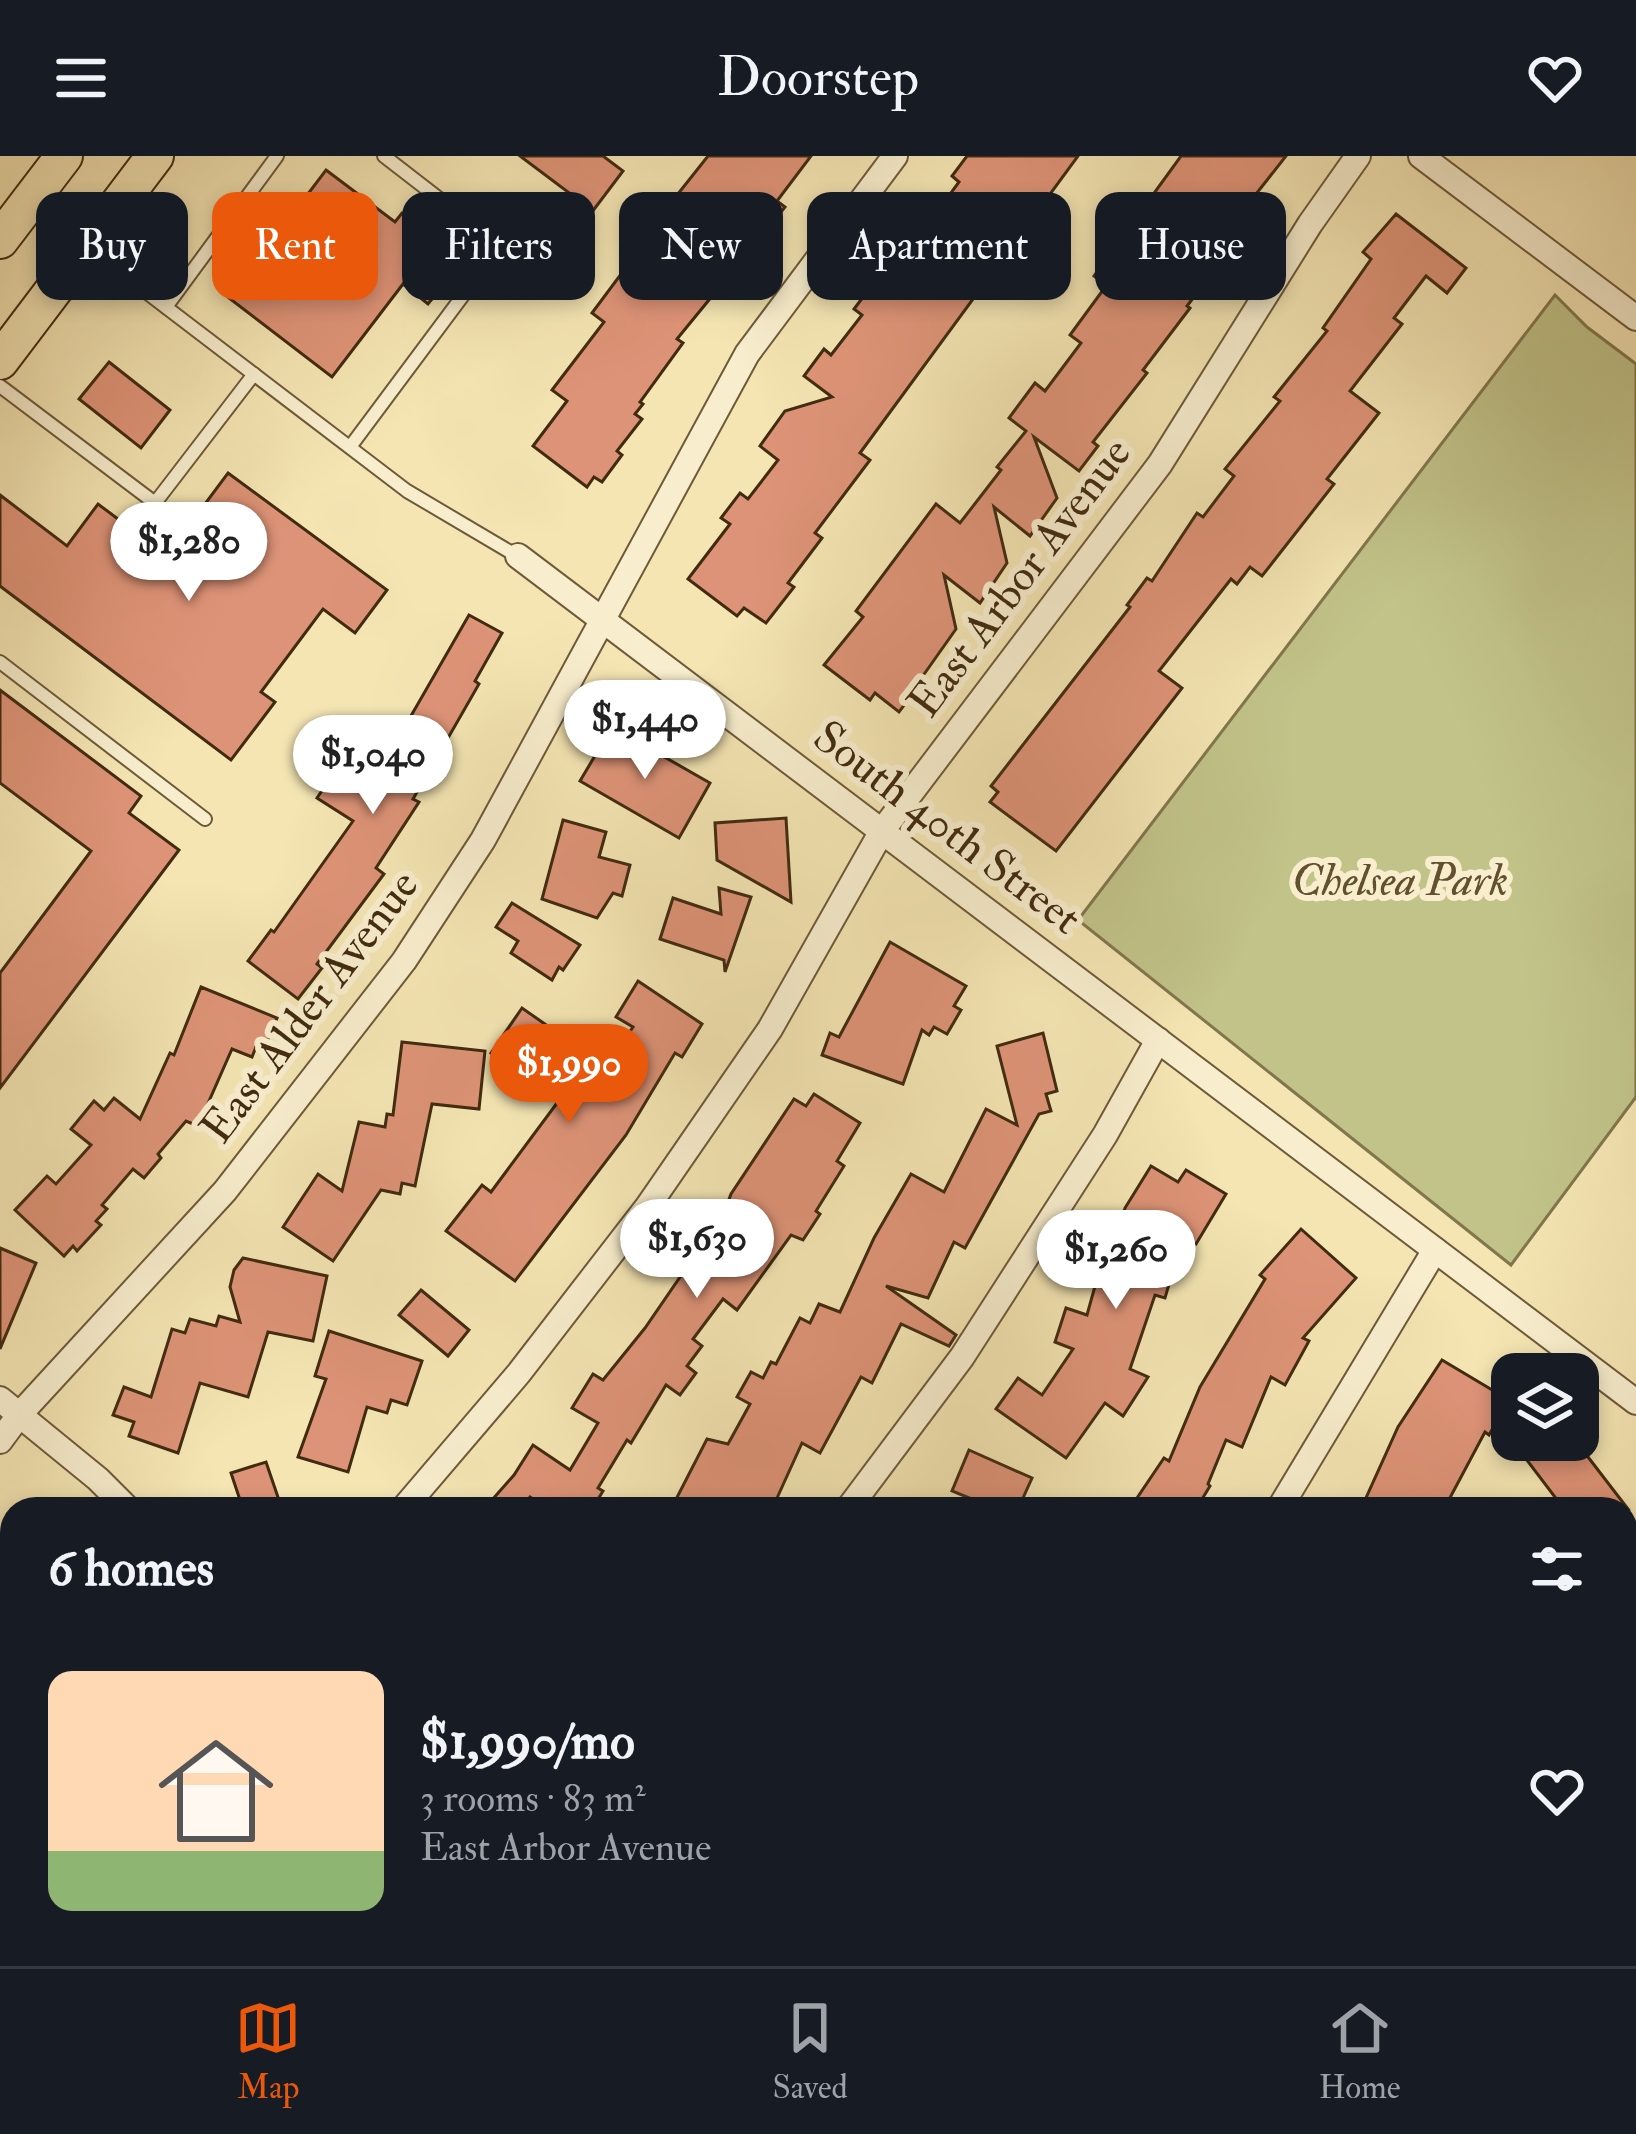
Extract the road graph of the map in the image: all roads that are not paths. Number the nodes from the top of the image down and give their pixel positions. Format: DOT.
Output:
graph roads {
  1 [pos="64,156"];
  2 [pos="155,156"];
  3 [pos="278,156"];
  4 [pos="384,156"];
  5 [pos="895,156"];
  6 [pos="1358,156"];
  7 [pos="1421,156"];
  8 [pos="38,192"];
  9 [pos="128,192"];
  10 [pos="36,194"];
  11 [pos="0,240"];
  12 [pos="46,300"];
  13 [pos="157,300"];
  14 [pos="166,307"];
  15 [pos="1636,318"];
  16 [pos="0,361"];
  17 [pos="254,374"];
  18 [pos="0,386"];
  19 [pos="350,447"];
  20 [pos="518,556"];
  21 [pos="604,622"];
  22 [pos="0,662"];
  23 [pos="205,819"];
  24 [pos="882,832"];
  25 [pos="1158,1040"];
  26 [pos="1435,1250"];
  27 [pos="1636,1402"];
  28 [pos="10,1407"];
  29 [pos="0,1441"];
  30 [pos="114,1497"];
  31 [pos="413,1497"];
  32 [pos="857,1497"];
  33 [pos="1286,1497"];
  1 -- 8 [label="main road"];
  2 -- 9 [label="main road"];
  3 -- 14 [label="lane"];
  4 -- 19 [label="lane"];
  5 -- 21 [label="street, East Alder Avenue"];
  6 -- 24 [label="street, East Arbor Avenue"];
  7 -- 15 [label="street"];
  10 -- 11 [label="main road"];
  12 -- 16 [label="main road"];
  13 -- 14 [label="lane, South 40th Street"];
  14 -- 17 [label="lane, South 40th Street"];
  17 -- 18 [label="lane"];
  17 -- 19 [label="lane, South 40th Street"];
  19 -- 20 [label="lane, South 40th Street"];
  20 -- 21 [label="street, South 40th Street"];
  21 -- 24 [label="street, South 40th Street"];
  21 -- 28 [label="street, East Alder Avenue"];
  22 -- 23 [label="lane"];
  24 -- 25 [label="street, South 40th Street"];
  24 -- 31 [label="street, East Arbor Avenue"];
  25 -- 26 [label="street, South 40th Street"];
  25 -- 32 [label="street"];
  26 -- 27 [label="street, South 40th Street"];
  26 -- 33 [label="street"];
  28 -- 29 [label="street, East Alder Avenue"];
  28 -- 30 [label="street"];
}
